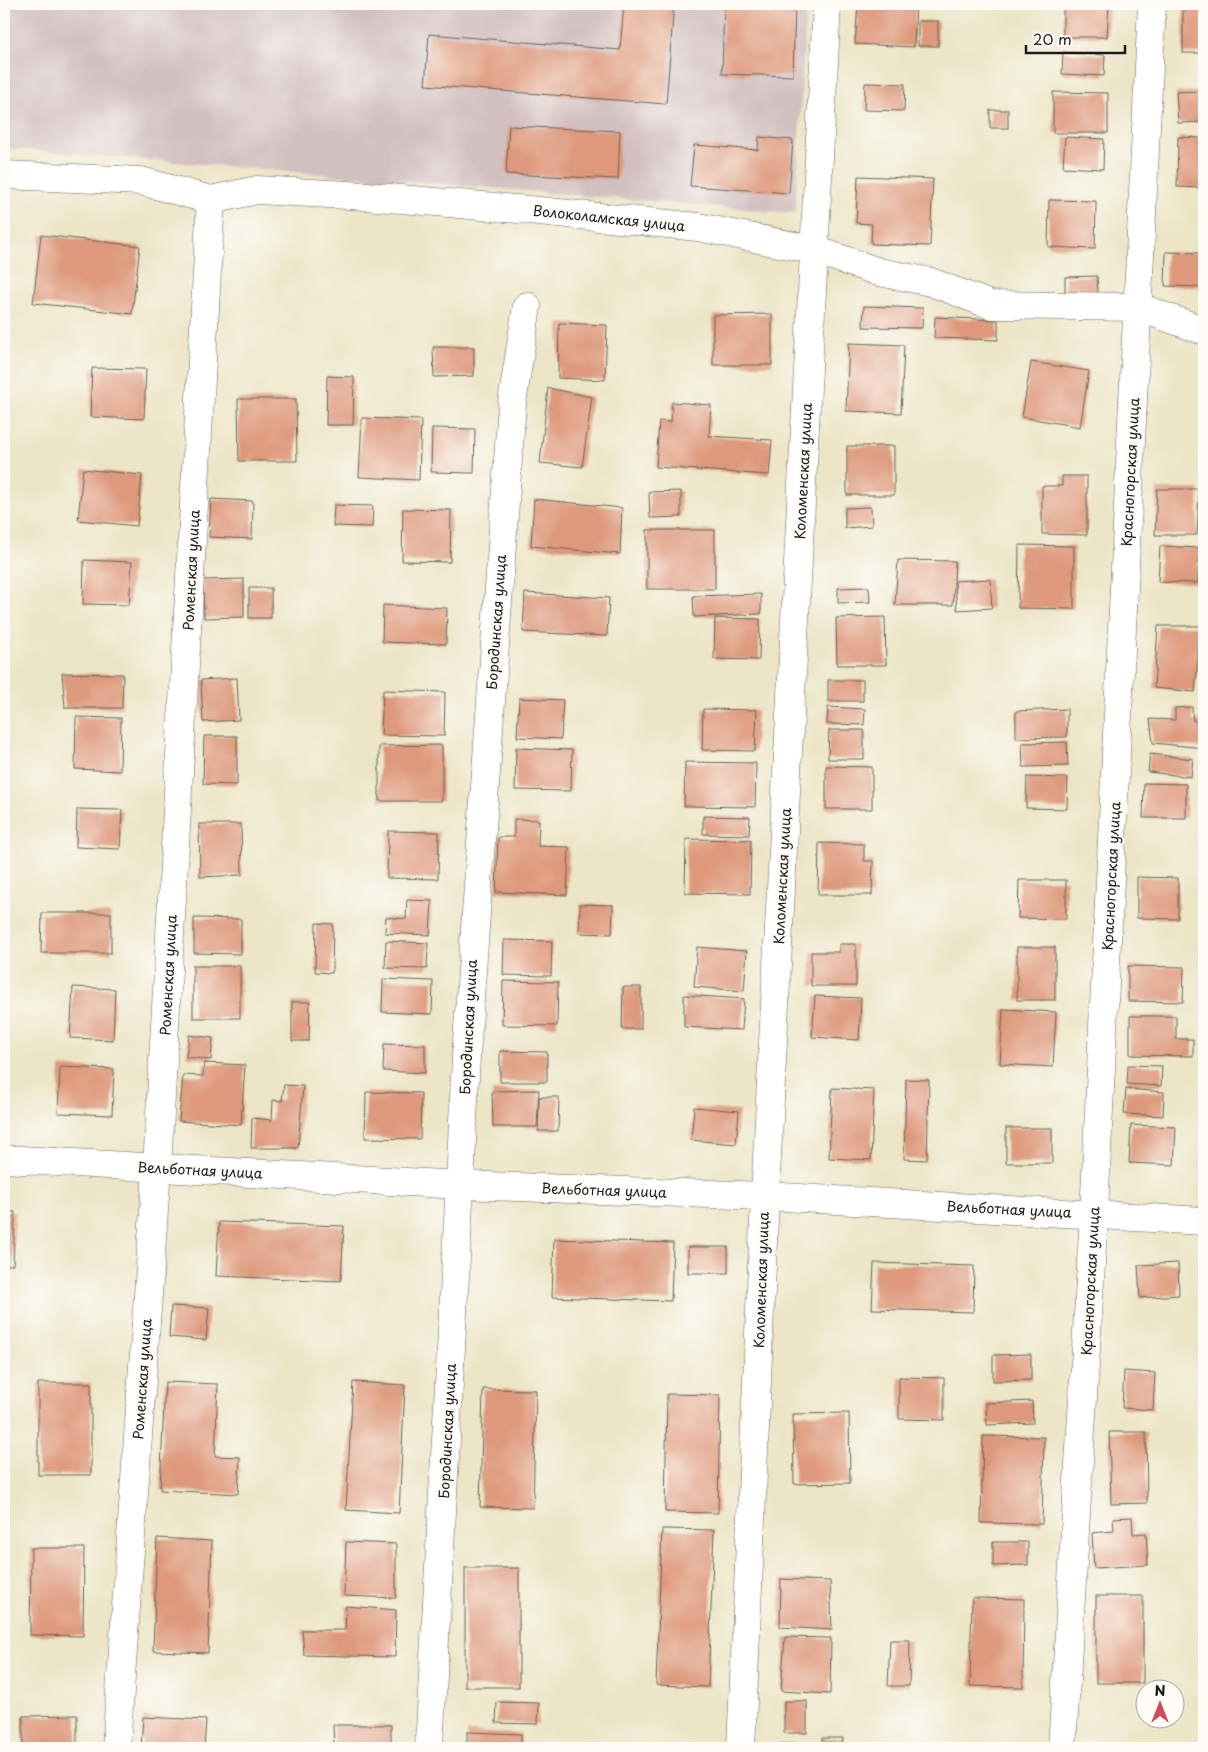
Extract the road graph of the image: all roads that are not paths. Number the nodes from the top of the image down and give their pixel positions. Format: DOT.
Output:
graph roads {
  1 [pos="827,4"];
  2 [pos="1152,4"];
  3 [pos="4,175"];
  4 [pos="211,200"];
  5 [pos="815,250"];
  6 [pos="527,306"];
  7 [pos="1138,308"];
  8 [pos="1204,329"];
  9 [pos="4,1159"];
  10 [pos="157,1168"];
  11 [pos="460,1185"];
  12 [pos="765,1196"];
  13 [pos="1094,1214"];
  14 [pos="1204,1221"];
  15 [pos="116,1748"];
  16 [pos="429,1748"];
  17 [pos="741,1748"];
  18 [pos="1062,1748"];
  1 -- 5 [label="street, Коломенская улица"];
  2 -- 7 [label="street, Красногорская улица"];
  3 -- 4 [label="street, Волоколамская улица"];
  4 -- 5 [label="street, Волоколамская улица"];
  4 -- 10 [label="street, Роменская улица"];
  5 -- 7 [label="street, Волоколамская улица"];
  5 -- 12 [label="street, Коломенская улица"];
  6 -- 11 [label="street, Бородинская улица"];
  7 -- 8 [label="street, Волоколамская улица"];
  7 -- 13 [label="street, Красногорская улица"];
  9 -- 10 [label="street, Вельботная улица"];
  10 -- 11 [label="street, Вельботная улица"];
  10 -- 15 [label="street, Роменская улица"];
  11 -- 12 [label="street, Вельботная улица"];
  11 -- 16 [label="street, Бородинская улица"];
  12 -- 13 [label="street, Вельботная улица"];
  12 -- 17 [label="street, Коломенская улица"];
  13 -- 14 [label="street, Вельботная улица"];
  13 -- 18 [label="street, Красногорская улица"];
}
